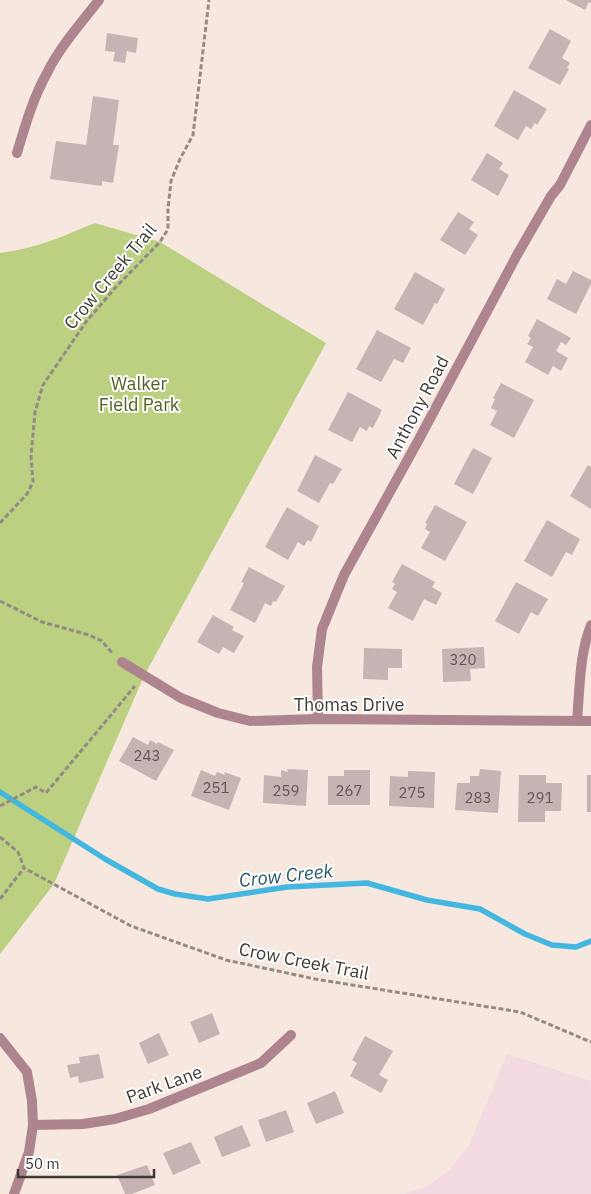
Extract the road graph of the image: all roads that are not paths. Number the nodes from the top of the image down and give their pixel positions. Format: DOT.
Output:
graph roads {
  1 [pos="99,0"];
  2 [pos="591,125"];
  3 [pos="17,153"];
  4 [pos="591,625"];
  5 [pos="122,662"];
  6 [pos="318,719"];
  7 [pos="577,720"];
  8 [pos="591,720"];
  9 [pos="291,1035"];
  10 [pos="0,1038"];
  11 [pos="33,1125"];
  12 [pos="14,1194"];
  1 -- 3 [label="street"];
  2 -- 6 [label="street, Anthony Road"];
  4 -- 7 [label="street"];
  5 -- 6 [label="street, Thomas Drive"];
  6 -- 7 [label="street, Thomas Drive"];
  7 -- 8 [label="street, Thomas Drive"];
  9 -- 11 [label="street, Park Lane"];
  10 -- 11 [label="street"];
  11 -- 12 [label="street"];
}
